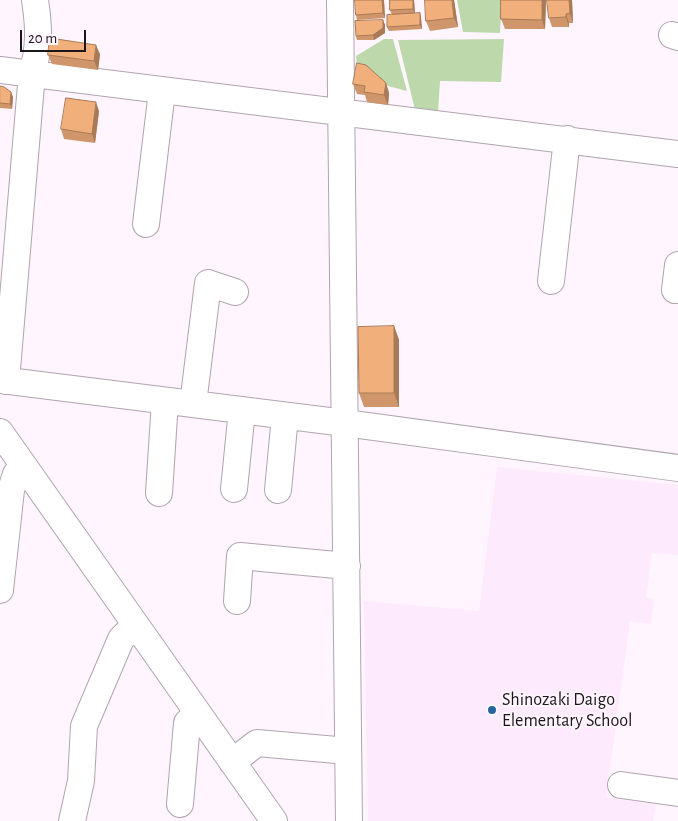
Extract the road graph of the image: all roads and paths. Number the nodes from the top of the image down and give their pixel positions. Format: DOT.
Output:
graph roads {
  1 [pos="35,0"];
  2 [pos="340,0"];
  3 [pos="0,70"];
  4 [pos="32,73"];
  5 [pos="162,91"];
  6 [pos="341,111"];
  7 [pos="567,139"];
  8 [pos="678,154"];
  9 [pos="146,224"];
  10 [pos="551,281"];
  11 [pos="235,292"];
  12 [pos="3,381"];
  13 [pos="165,401"];
  14 [pos="193,404"];
  15 [pos="242,410"];
  16 [pos="285,416"];
  17 [pos="345,423"];
  18 [pos="0,432"];
  19 [pos="23,465"];
  20 [pos="678,468"];
  21 [pos="234,490"];
  22 [pos="278,490"];
  23 [pos="159,492"];
  24 [pos="347,566"];
  25 [pos="0,590"];
  26 [pos="237,601"];
  27 [pos="134,626"];
  28 [pos="196,713"];
  29 [pos="348,751"];
  30 [pos="232,762"];
  31 [pos="622,785"];
  32 [pos="678,793"];
  33 [pos="180,804"];
  34 [pos="72,821"];
  35 [pos="274,821"];
  36 [pos="349,821"];
  1 -- 4 [label="street"];
  2 -- 6 [label="street"];
  3 -- 4 [label="street"];
  4 -- 5 [label="street"];
  4 -- 12 [label="street"];
  5 -- 6 [label="street"];
  5 -- 9 [label="street"];
  6 -- 7 [label="street"];
  6 -- 17 [label="street"];
  7 -- 8 [label="street"];
  7 -- 10 [label="street"];
  11 -- 14 [label="street"];
  12 -- 13 [label="street"];
  13 -- 14 [label="street"];
  13 -- 23 [label="street"];
  14 -- 15 [label="street"];
  15 -- 16 [label="street"];
  15 -- 21 [label="street"];
  16 -- 17 [label="street"];
  16 -- 22 [label="street"];
  17 -- 20 [label="street"];
  17 -- 24 [label="street"];
  18 -- 19 [label="street"];
  19 -- 25 [label="street"];
  19 -- 27 [label="street"];
  24 -- 26 [label="street"];
  24 -- 29 [label="street"];
  27 -- 28 [label="street"];
  27 -- 34 [label="street"];
  28 -- 30 [label="street"];
  28 -- 33 [label="street"];
  29 -- 30 [label="street"];
  29 -- 36 [label="street"];
  30 -- 35 [label="street"];
  31 -- 32 [label="street"];
}
